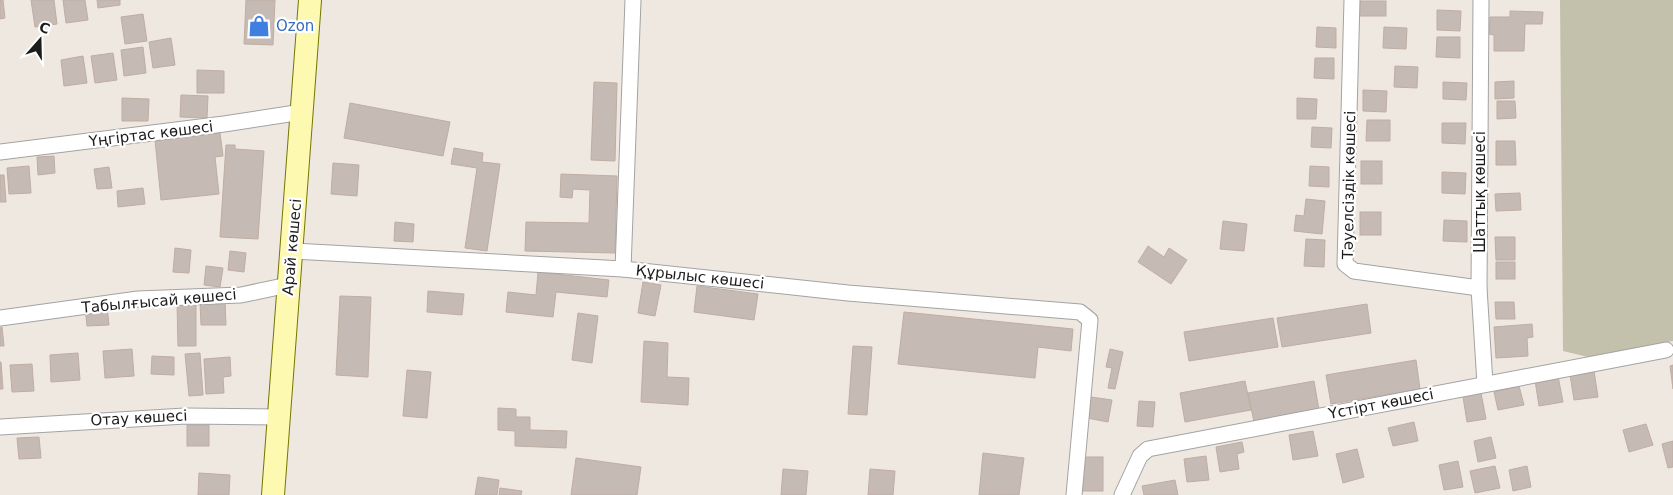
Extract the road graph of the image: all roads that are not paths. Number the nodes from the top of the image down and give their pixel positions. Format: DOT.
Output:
graph roads {
  1 [pos="310,0"];
  2 [pos="633,0"];
  3 [pos="1352,0"];
  4 [pos="1481,0"];
  5 [pos="302,112"];
  6 [pos="0,152"];
  7 [pos="293,251"];
  8 [pos="623,269"];
  9 [pos="288,285"];
  10 [pos="1479,288"];
  11 [pos="0,318"];
  12 [pos="1666,350"];
  13 [pos="1485,384"];
  14 [pos="278,417"];
  15 [pos="0,427"];
  16 [pos="273,495"];
  17 [pos="1074,495"];
  18 [pos="1122,495"];
  1 -- 5 [label="main road, Арай көшесі"];
  2 -- 8 [label="street"];
  3 -- 10 [label="street, Тәуелсіздік көшесі"];
  4 -- 10 [label="street, Шаттық көшесі"];
  5 -- 6 [label="street, Үңгіртас көшесі"];
  5 -- 7 [label="main road, Арай көшесі"];
  7 -- 8 [label="street, Құрылыс көшесі"];
  7 -- 9 [label="main road, Арай көшесі"];
  8 -- 17 [label="street, Құрылыс көшесі"];
  9 -- 11 [label="street, Табылғысай көшесі"];
  9 -- 14 [label="main road, Арай көшесі"];
  10 -- 13 [label="street, Шаттық көшесі"];
  12 -- 13 [label="street, Үстірт көшесі"];
  13 -- 18 [label="street, Үстірт көшесі"];
  14 -- 15 [label="street, Отау көшесі"];
  14 -- 16 [label="main road, Арай көшесі"];
}
